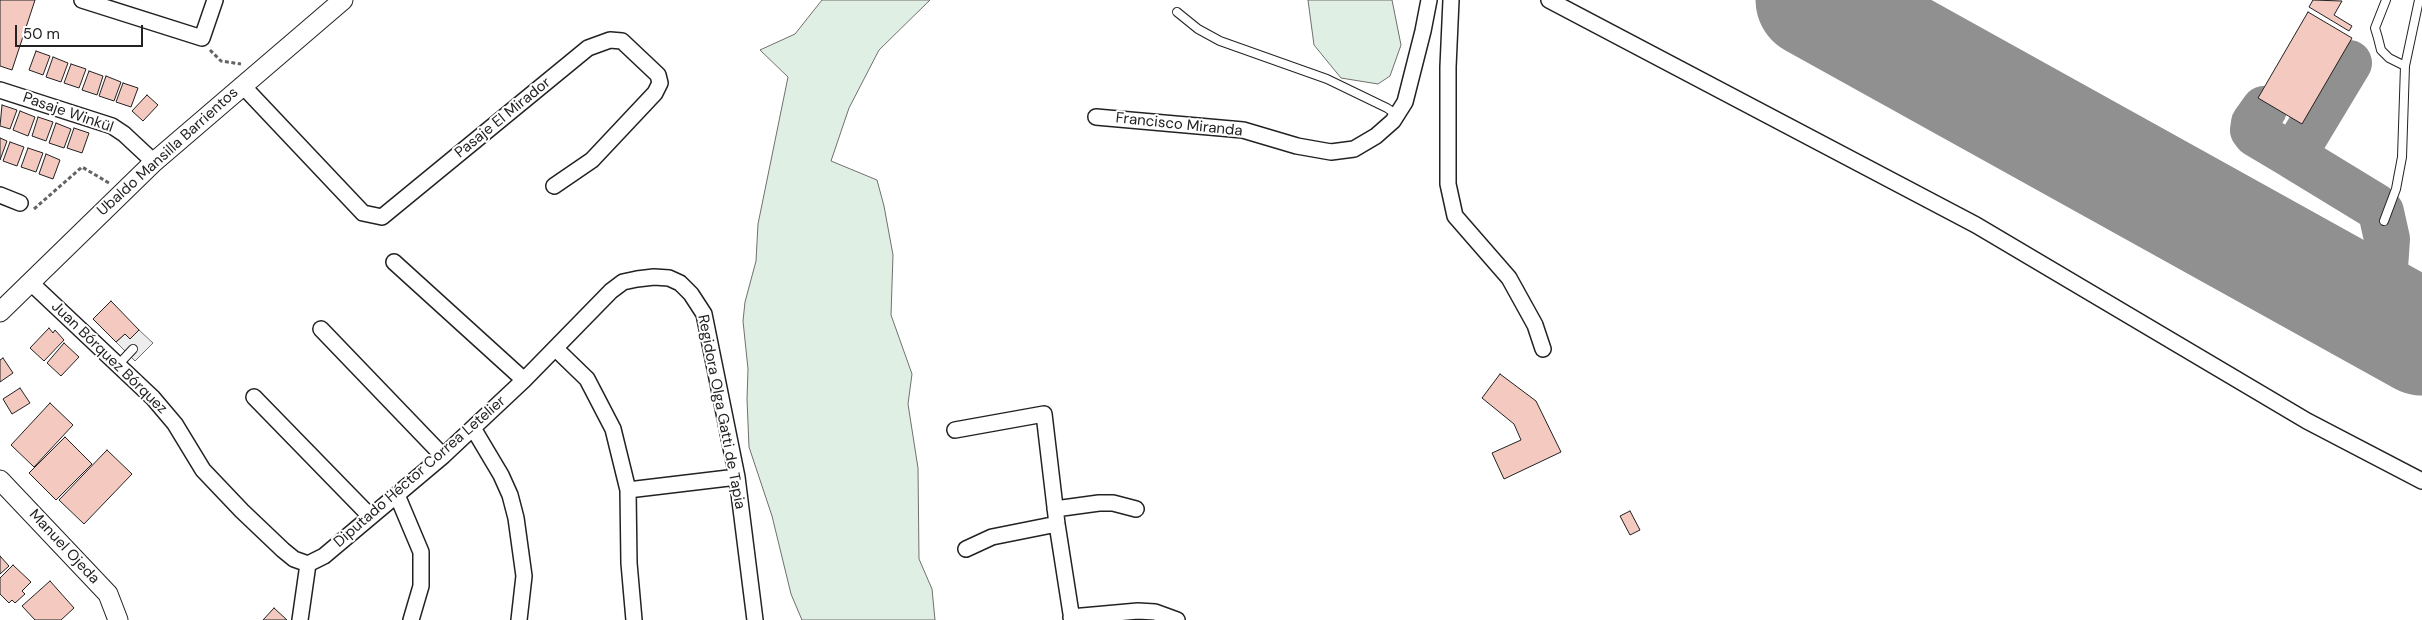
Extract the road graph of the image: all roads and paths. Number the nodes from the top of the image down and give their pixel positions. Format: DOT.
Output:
graph roads {
  1 [pos="82,0"];
  2 [pos="215,0"];
  3 [pos="343,0"];
  4 [pos="1429,0"];
  5 [pos="1451,0"];
  6 [pos="1549,0"];
  7 [pos="2386,0"];
  8 [pos="2419,0"];
  9 [pos="102,3"];
  10 [pos="1176,12"];
  11 [pos="202,38"];
  12 [pos="264,66"];
  13 [pos="2405,66"];
  14 [pos="242,86"];
  15 [pos="0,90"];
  16 [pos="1397,115"];
  17 [pos="1096,117"];
  18 [pos="154,162"];
  19 [pos="554,186"];
  20 [pos="122,192"];
  21 [pos="0,195"];
  22 [pos="20,203"];
  23 [pos="2384,221"];
  24 [pos="394,262"];
  25 [pos="30,282"];
  26 [pos="0,312"];
  27 [pos="321,329"];
  28 [pos="1543,348"];
  29 [pos="133,349"];
  30 [pos="556,349"];
  31 [pos="117,366"];
  32 [pos="524,380"];
  33 [pos="254,397"];
  34 [pos="473,428"];
  35 [pos="955,430"];
  36 [pos="443,456"];
  37 [pos="737,477"];
  38 [pos="0,480"];
  39 [pos="2422,481"];
  40 [pos="628,490"];
  41 [pos="398,495"];
  42 [pos="1055,509"];
  43 [pos="1136,509"];
  44 [pos="370,516"];
  45 [pos="1057,524"];
  46 [pos="966,550"];
  47 [pos="308,564"];
  48 [pos="1071,618"];
  49 [pos="118,620"];
  50 [pos="300,620"];
  51 [pos="411,620"];
  52 [pos="519,620"];
  53 [pos="634,620"];
  54 [pos="755,620"];
  55 [pos="1176,620"];
  1 -- 9 [label="street"];
  2 -- 11 [label="street"];
  3 -- 12 [label="street, Ubaldo Mansilla Barrientos"];
  4 -- 16 [label="street, Francisco Miranda"];
  5 -- 28 [label="street"];
  6 -- 39 [label="street"];
  7 -- 13 [label="lane"];
  8 -- 13 [label="lane"];
  9 -- 11 [label="street"];
  10 -- 16 [label="lane"];
  11 -- 12 [label="path"];
  12 -- 14 [label="street, Ubaldo Mansilla Barrientos"];
  13 -- 23 [label="lane"];
  14 -- 18 [label="street, Ubaldo Mansilla Barrientos"];
  14 -- 19 [label="street, Pasaje El Mirador"];
  15 -- 18 [label="street, Pasaje Winkül"];
  16 -- 17 [label="street, Francisco Miranda"];
  18 -- 20 [label="street, Ubaldo Mansilla Barrientos"];
  20 -- 22 [label="path"];
  20 -- 25 [label="street, Ubaldo Mansilla Barrientos"];
  21 -- 22 [label="street"];
  24 -- 32 [label="street"];
  25 -- 26 [label="street, Ubaldo Mansilla Barrientos"];
  25 -- 31 [label="street, Juan Bórquez Bórquez"];
  27 -- 36 [label="street"];
  29 -- 31 [label="lane"];
  30 -- 32 [label="street, Diputado Héctor Correa Letelier"];
  30 -- 37 [label="street, Regidora Olga Gatti de Tapia"];
  30 -- 40 [label="street"];
  31 -- 47 [label="street, Juan Bórquez Bórquez"];
  32 -- 34 [label="street, Diputado Héctor Correa Letelier"];
  33 -- 44 [label="street"];
  34 -- 36 [label="street, Diputado Héctor Correa Letelier"];
  34 -- 52 [label="street"];
  35 -- 42 [label="street"];
  36 -- 41 [label="street, Diputado Héctor Correa Letelier"];
  37 -- 40 [label="street"];
  37 -- 54 [label="street, Regidora Olga Gatti de Tapia"];
  38 -- 49 [label="street, Manuel Ojeda"];
  40 -- 53 [label="street"];
  41 -- 44 [label="street, Diputado Héctor Correa Letelier"];
  41 -- 51 [label="street"];
  42 -- 43 [label="street"];
  42 -- 45 [label="street"];
  44 -- 47 [label="street, Diputado Héctor Correa Letelier"];
  45 -- 46 [label="street"];
  45 -- 48 [label="street"];
  47 -- 50 [label="street"];
  48 -- 55 [label="street"];
}
